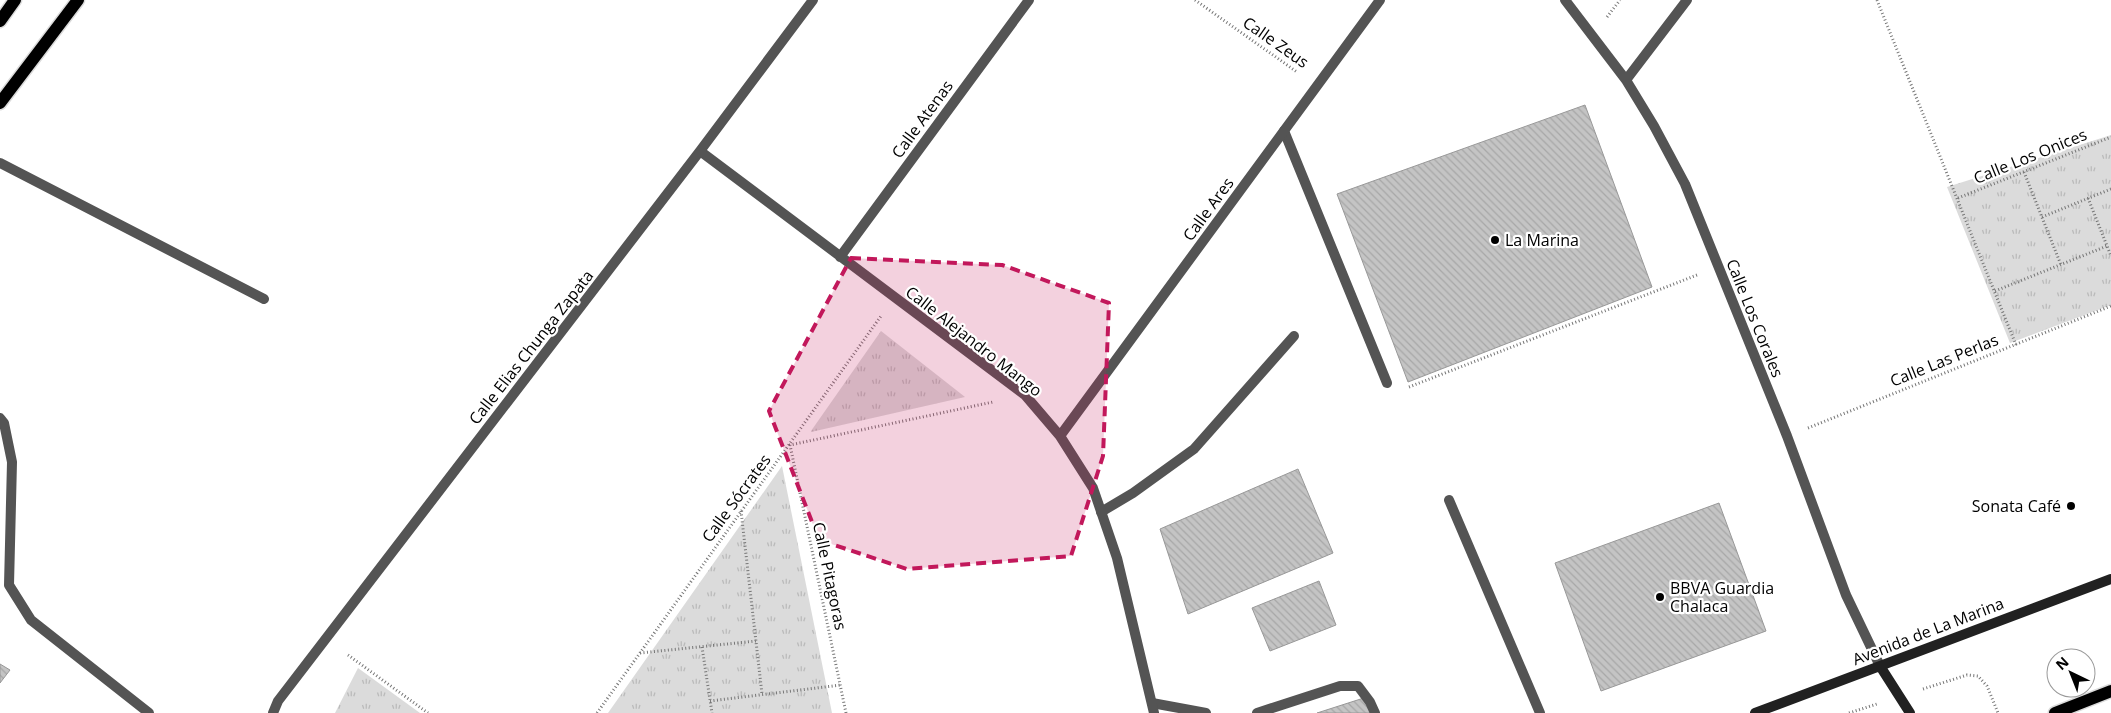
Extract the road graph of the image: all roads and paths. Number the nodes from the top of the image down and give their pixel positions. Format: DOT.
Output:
graph roads {
  1 [pos="15,0"];
  2 [pos="78,0"];
  3 [pos="812,0"];
  4 [pos="1029,0"];
  5 [pos="1195,0"];
  6 [pos="1380,0"];
  7 [pos="1565,0"];
  8 [pos="1686,0"];
  9 [pos="1877,0"];
  10 [pos="0,21"];
  11 [pos="1626,80"];
  12 [pos="1317,86"];
  13 [pos="0,103"];
  14 [pos="1284,131"];
  15 [pos="2111,137"];
  16 [pos="700,151"];
  17 [pos="0,163"];
  18 [pos="2024,172"];
  19 [pos="2111,189"];
  20 [pos="1958,198"];
  21 [pos="2088,198"];
  22 [pos="2042,217"];
  23 [pos="2107,246"];
  24 [pos="840,256"];
  25 [pos="2111,256"];
  26 [pos="2061,264"];
  27 [pos="1718,267"];
  28 [pos="1995,291"];
  29 [pos="895,297"];
  30 [pos="264,299"];
  31 [pos="2111,306"];
  32 [pos="1294,336"];
  33 [pos="2016,345"];
  34 [pos="1387,383"];
  35 [pos="1025,395"];
  36 [pos="0,418"];
  37 [pos="1060,436"];
  38 [pos="1787,436"];
  39 [pos="790,445"];
  40 [pos="1449,500"];
  41 [pos="741,512"];
  42 [pos="1102,512"];
  43 [pos="2111,579"];
  44 [pos="756,641"];
  45 [pos="702,647"];
  46 [pos="639,654"];
  47 [pos="348,655"];
  48 [pos="1880,666"];
  49 [pos="841,684"];
  50 [pos="2111,691"];
  51 [pos="762,694"];
  52 [pos="1898,696"];
  53 [pos="710,701"];
  54 [pos="1153,708"];
  55 [pos="149,713"];
  56 [pos="273,713"];
  57 [pos="428,713"];
  58 [pos="597,713"];
  59 [pos="712,713"];
  60 [pos="846,713"];
  61 [pos="1206,713"];
  62 [pos="1257,713"];
  63 [pos="1374,713"];
  64 [pos="1540,713"];
  65 [pos="1755,713"];
  66 [pos="1849,713"];
  67 [pos="1910,713"];
  68 [pos="1998,713"];
  69 [pos="2056,713"];
  1 -- 10 [label="main road"];
  2 -- 13 [label="main road"];
  3 -- 16 [label="street, Calle Elias Chunga Zapata"];
  4 -- 24 [label="street, Calle Atenas"];
  5 -- 12 [label="path, Calle Zeus"];
  6 -- 12 [label="street, Calle Ares"];
  7 -- 11 [label="street, Calle Los Corales"];
  8 -- 11 [label="street"];
  9 -- 20 [label="path"];
  11 -- 27 [label="street, Calle Los Corales"];
  12 -- 14 [label="street, Calle Ares"];
  14 -- 34 [label="street"];
  14 -- 37 [label="street, Calle Ares"];
  15 -- 18 [label="path, Calle Los Onices"];
  16 -- 24 [label="street, Calle Alejandro Mango"];
  16 -- 56 [label="street, Calle Elias Chunga Zapata"];
  17 -- 30 [label="street"];
  18 -- 20 [label="path, Calle Los Onices"];
  18 -- 22 [label="path"];
  19 -- 21 [label="path"];
  20 -- 28 [label="path"];
  21 -- 22 [label="path"];
  21 -- 23 [label="path"];
  22 -- 26 [label="path"];
  23 -- 25 [label="path"];
  23 -- 26 [label="path"];
  24 -- 29 [label="street, Calle Alejandro Mango"];
  26 -- 28 [label="path"];
  27 -- 34 [label="path"];
  27 -- 38 [label="street, Calle Los Corales"];
  28 -- 33 [label="path"];
  29 -- 35 [label="street, Calle Alejandro Mango"];
  29 -- 39 [label="path, Calle Sócrates"];
  31 -- 33 [label="path, Calle Las Perlas"];
  32 -- 42 [label="street"];
  33 -- 38 [label="path, Calle Las Perlas"];
  35 -- 37 [label="street, Calle Alejandro Mango"];
  35 -- 39 [label="path"];
  36 -- 55 [label="street"];
  37 -- 42 [label="street, Calle Alejandro Mango"];
  38 -- 48 [label="street, Calle Los Corales"];
  39 -- 41 [label="path, Calle Sócrates"];
  39 -- 49 [label="path, Calle Pitagoras"];
  40 -- 64 [label="street"];
  41 -- 44 [label="path"];
  41 -- 46 [label="path, Calle Sócrates"];
  42 -- 54 [label="street, Calle Alejandro Mango"];
  43 -- 48 [label="main road, Avenida de La Marina"];
  44 -- 45 [label="path"];
  44 -- 51 [label="path"];
  45 -- 46 [label="path"];
  45 -- 53 [label="path"];
  46 -- 58 [label="path, Calle Sócrates"];
  47 -- 57 [label="path"];
  48 -- 52 [label="main road"];
  48 -- 65 [label="main road, Avenida de La Marina"];
  49 -- 51 [label="path"];
  49 -- 60 [label="path, Calle Pitagoras"];
  50 -- 69 [label="main road"];
  51 -- 53 [label="path"];
  52 -- 66 [label="path"];
  52 -- 67 [label="main road"];
  52 -- 68 [label="path"];
  53 -- 59 [label="path"];
  54 -- 61 [label="street"];
  62 -- 63 [label="street"];
}
